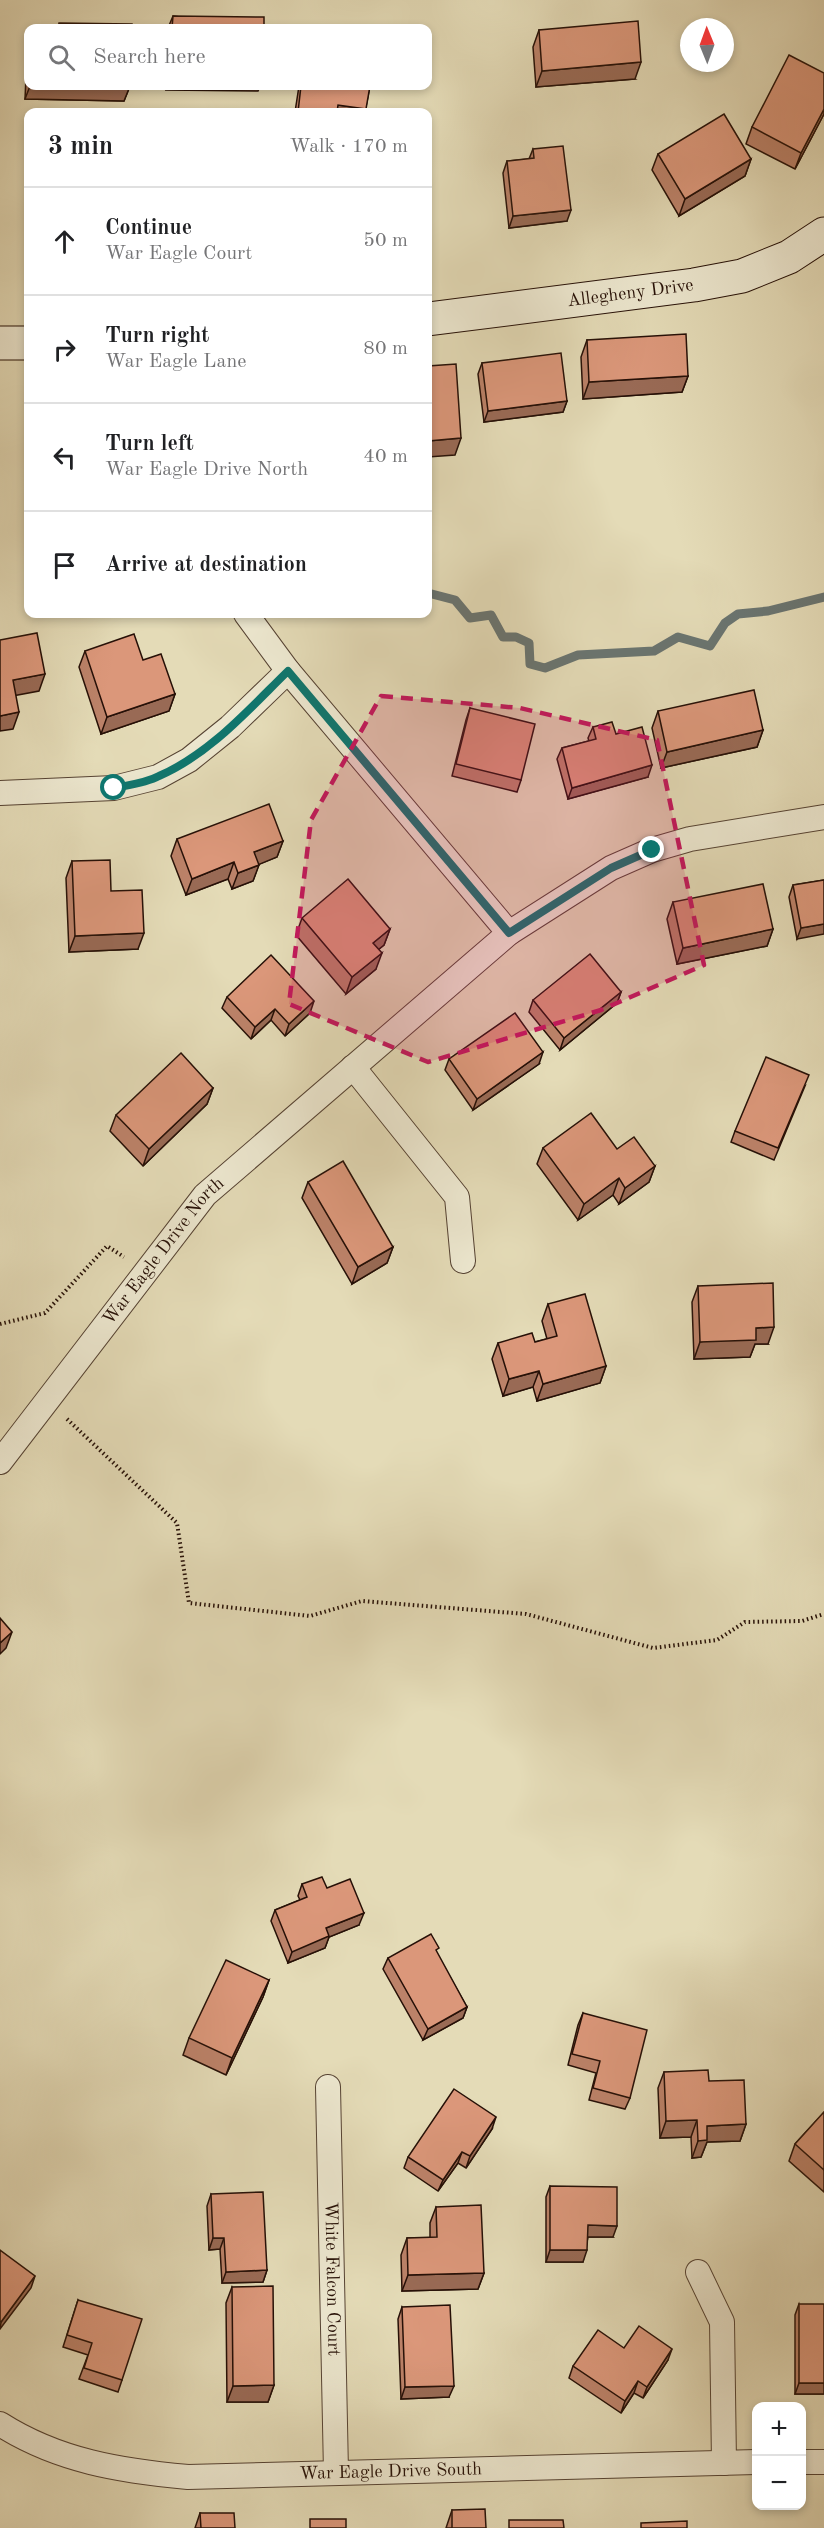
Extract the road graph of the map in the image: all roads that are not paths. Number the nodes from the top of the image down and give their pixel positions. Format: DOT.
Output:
graph roads {
  1 [pos="824,234"];
  2 [pos="432,318"];
  3 [pos="0,343"];
  4 [pos="24,343"];
  5 [pos="249,618"];
  6 [pos="288,671"];
  7 [pos="0,792"];
  8 [pos="824,817"];
  9 [pos="509,933"];
  10 [pos="353,1066"];
  11 [pos="463,1261"];
  12 [pos="0,1462"];
  13 [pos="328,2087"];
  14 [pos="698,2272"];
  15 [pos="0,2424"];
  16 [pos="752,2462"];
  17 [pos="806,2462"];
  18 [pos="824,2462"];
  19 [pos="724,2463"];
  20 [pos="336,2472"];
  1 -- 2 [label="street, Allegheny Drive"];
  3 -- 4 [label="street"];
  5 -- 6 [label="street"];
  6 -- 7 [label="street"];
  6 -- 9 [label="street"];
  8 -- 9 [label="street, War Eagle Drive North"];
  9 -- 10 [label="street, War Eagle Drive North"];
  10 -- 11 [label="street"];
  10 -- 12 [label="street, War Eagle Drive North"];
  13 -- 20 [label="street, White Falcon Court"];
  14 -- 19 [label="street"];
  15 -- 20 [label="street, War Eagle Drive South"];
  16 -- 19 [label="street, War Eagle Drive South"];
  17 -- 18 [label="street"];
  19 -- 20 [label="street, War Eagle Drive South"];
}
